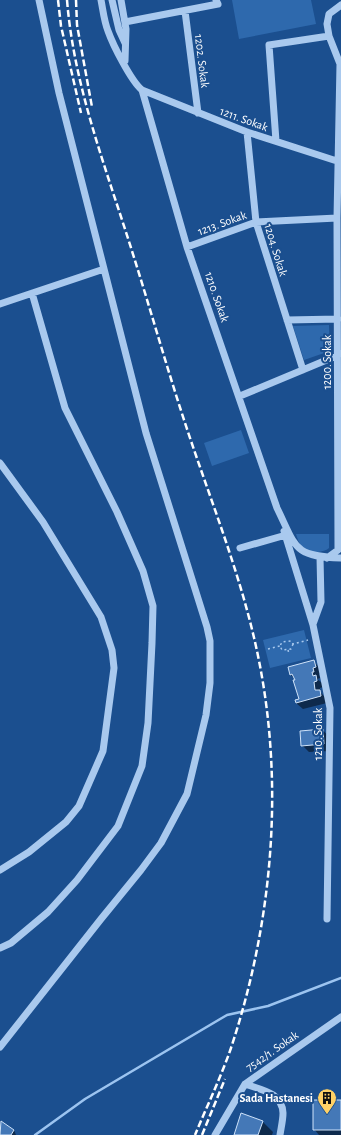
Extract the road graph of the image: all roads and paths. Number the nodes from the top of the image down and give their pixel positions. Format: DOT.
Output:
graph roads {
  1 [pos="39,0"];
  2 [pos="101,0"];
  3 [pos="108,0"];
  4 [pos="112,0"];
  5 [pos="120,0"];
  6 [pos="217,2"];
  7 [pos="341,5"];
  8 [pos="185,11"];
  9 [pos="125,22"];
  10 [pos="329,36"];
  11 [pos="114,43"];
  12 [pos="125,43"];
  13 [pos="125,63"];
  14 [pos="142,90"];
  15 [pos="198,114"];
  16 [pos="247,132"];
  17 [pos="276,141"];
  18 [pos="339,161"];
  19 [pos="337,218"];
  20 [pos="256,222"];
  21 [pos="187,247"];
  22 [pos="104,269"];
  23 [pos="32,293"];
  24 [pos="0,304"];
  25 [pos="338,319"];
  26 [pos="287,320"];
  27 [pos="340,354"];
  28 [pos="303,370"];
  29 [pos="240,396"];
  30 [pos="0,463"];
  31 [pos="277,508"];
  32 [pos="286,535"];
  33 [pos="240,548"];
  34 [pos="324,557"];
  35 [pos="341,558"];
  36 [pos="313,625"];
  37 [pos="316,638"];
  38 [pos="293,644"];
  39 [pos="280,646"];
  40 [pos="268,650"];
  41 [pos="288,650"];
  42 [pos="289,654"];
  43 [pos="0,870"];
  44 [pos="327,919"];
  45 [pos="0,948"];
  46 [pos="341,1017"];
  47 [pos="0,1047"];
  48 [pos="245,1084"];
  49 [pos="215,1135"];
  50 [pos="280,1135"];
  1 -- 22 [label="street"];
  2 -- 11 [label="street"];
  3 -- 11 [label="street"];
  4 -- 12 [label="street"];
  5 -- 9 [label="street"];
  6 -- 8 [label="street"];
  7 -- 10 [label="street, 1200. Sokak"];
  8 -- 9 [label="street"];
  8 -- 15 [label="street, 1202. Sokak"];
  9 -- 12 [label="street"];
  10 -- 17 [label="street"];
  10 -- 18 [label="street, 1200. Sokak"];
  11 -- 13 [label="street"];
  12 -- 13 [label="street"];
  13 -- 14 [label="street"];
  14 -- 15 [label="street, 1211. Sokak"];
  14 -- 21 [label="street, 1210. Sokak"];
  15 -- 16 [label="street, 1211. Sokak"];
  16 -- 17 [label="street, 1211. Sokak"];
  16 -- 20 [label="street, 1204. Sokak"];
  17 -- 18 [label="street, 1211. Sokak"];
  18 -- 19 [label="street, 1200. Sokak"];
  19 -- 20 [label="street, 1213. Sokak"];
  19 -- 25 [label="street, 1200. Sokak"];
  20 -- 21 [label="street, 1213. Sokak"];
  20 -- 26 [label="street, 1204. Sokak"];
  21 -- 29 [label="street, 1210. Sokak"];
  22 -- 23 [label="street"];
  22 -- 47 [label="street"];
  23 -- 24 [label="street"];
  23 -- 45 [label="street"];
  25 -- 26 [label="street"];
  25 -- 27 [label="street, 1200. Sokak"];
  26 -- 28 [label="street, 1204. Sokak"];
  27 -- 28 [label="street"];
  27 -- 34 [label="street, 1200. Sokak"];
  28 -- 29 [label="street"];
  29 -- 31 [label="street, 1210. Sokak"];
  30 -- 43 [label="street"];
  31 -- 32 [label="street, 1210. Sokak"];
  31 -- 34 [label="street, 1210. Sokak"];
  32 -- 33 [label="street"];
  32 -- 36 [label="street, 1210. Sokak"];
  34 -- 35 [label="street, 1210. Sokak"];
  34 -- 36 [label="street"];
  36 -- 37 [label="street, 1210. Sokak"];
  37 -- 38 [label="path"];
  37 -- 44 [label="street, 1210. Sokak"];
  38 -- 39 [label="path"];
  38 -- 41 [label="path"];
  39 -- 40 [label="path"];
  39 -- 41 [label="path"];
  41 -- 42 [label="path"];
  46 -- 48 [label="street, 7542/1. Sokak"];
  48 -- 49 [label="street, 7542/1. Sokak"];
  48 -- 50 [label="street"];
}
